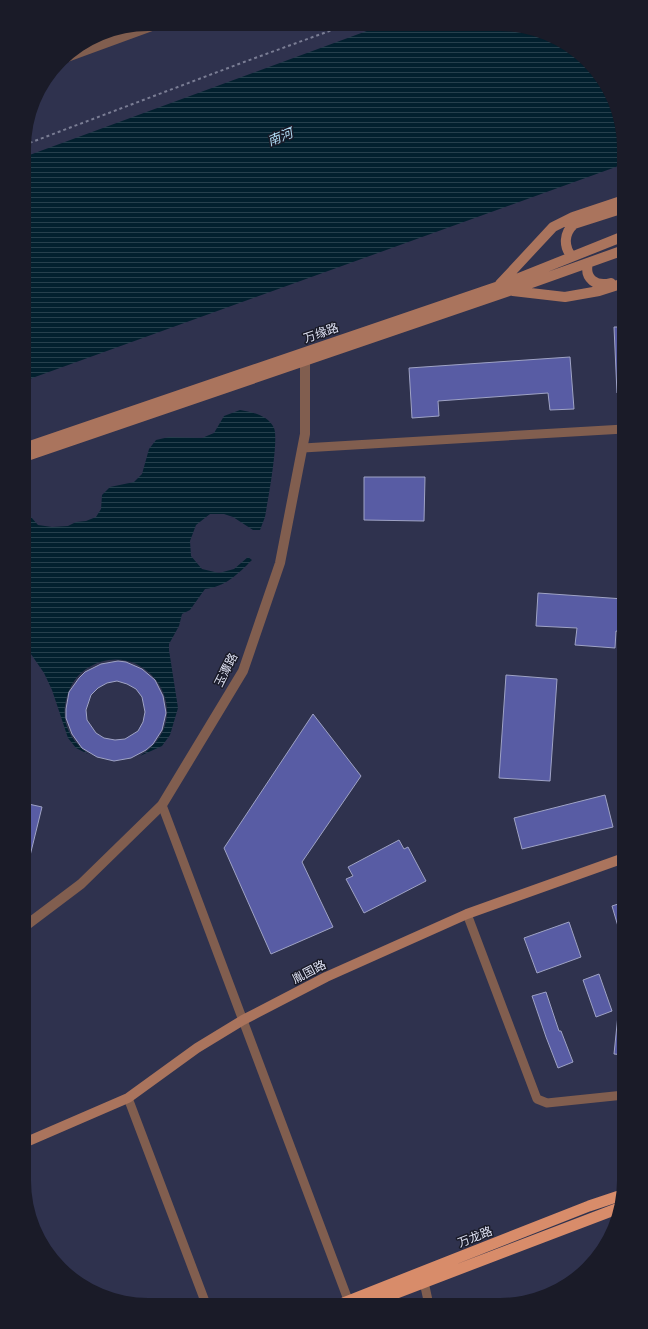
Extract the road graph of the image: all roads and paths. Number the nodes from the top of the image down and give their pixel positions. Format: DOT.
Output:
graph roads {
  1 [pos="329,31"];
  2 [pos="136,32"];
  3 [pos="84,51"];
  4 [pos="31,142"];
  5 [pos="617,202"];
  6 [pos="617,210"];
  7 [pos="617,239"];
  8 [pos="617,253"];
  9 [pos="572,257"];
  10 [pos="588,263"];
  11 [pos="617,280"];
  12 [pos="617,285"];
  13 [pos="499,286"];
  14 [pos="509,291"];
  15 [pos="305,356"];
  16 [pos="617,429"];
  17 [pos="31,446"];
  18 [pos="303,448"];
  19 [pos="31,454"];
  20 [pos="162,805"];
  21 [pos="617,860"];
  22 [pos="467,914"];
  23 [pos="31,922"];
  24 [pos="243,1020"];
  25 [pos="617,1096"];
  26 [pos="128,1098"];
  27 [pos="31,1140"];
  28 [pos="616,1197"];
  29 [pos="613,1210"];
  30 [pos="424,1282"];
  31 [pos="204,1298"];
  32 [pos="344,1298"];
  33 [pos="359,1298"];
  34 [pos="383,1298"];
  35 [pos="427,1298"];
  1 -- 4 [label="path"];
  2 -- 3 [label="street"];
  5 -- 13 [label="main road"];
  6 -- 9 [label="main road"];
  7 -- 9 [label="main road, 万缘路"];
  8 -- 10 [label="main road, 万缘路"];
  9 -- 13 [label="main road, 万缘路"];
  10 -- 11 [label="main road"];
  10 -- 14 [label="main road, 万缘路"];
  12 -- 14 [label="main road"];
  13 -- 15 [label="main road, 万缘路"];
  14 -- 15 [label="main road, 万缘路"];
  15 -- 17 [label="main road, 万缘路"];
  15 -- 18 [label="street, 玉潭路"];
  15 -- 19 [label="main road, 万缘路"];
  16 -- 18 [label="street"];
  18 -- 20 [label="street, 玉潭路"];
  20 -- 23 [label="street, 玉潭路"];
  20 -- 24 [label="street"];
  21 -- 22 [label="main road, 胤国路"];
  22 -- 24 [label="main road, 胤国路"];
  22 -- 25 [label="street"];
  24 -- 26 [label="main road, 胤国路"];
  24 -- 32 [label="street"];
  26 -- 27 [label="main road, 胤国路"];
  26 -- 31 [label="street"];
  28 -- 33 [label="highway, 万龙路"];
  29 -- 30 [label="highway, 万龙路"];
  30 -- 34 [label="highway, 万龙路"];
  30 -- 35 [label="street"];
}
